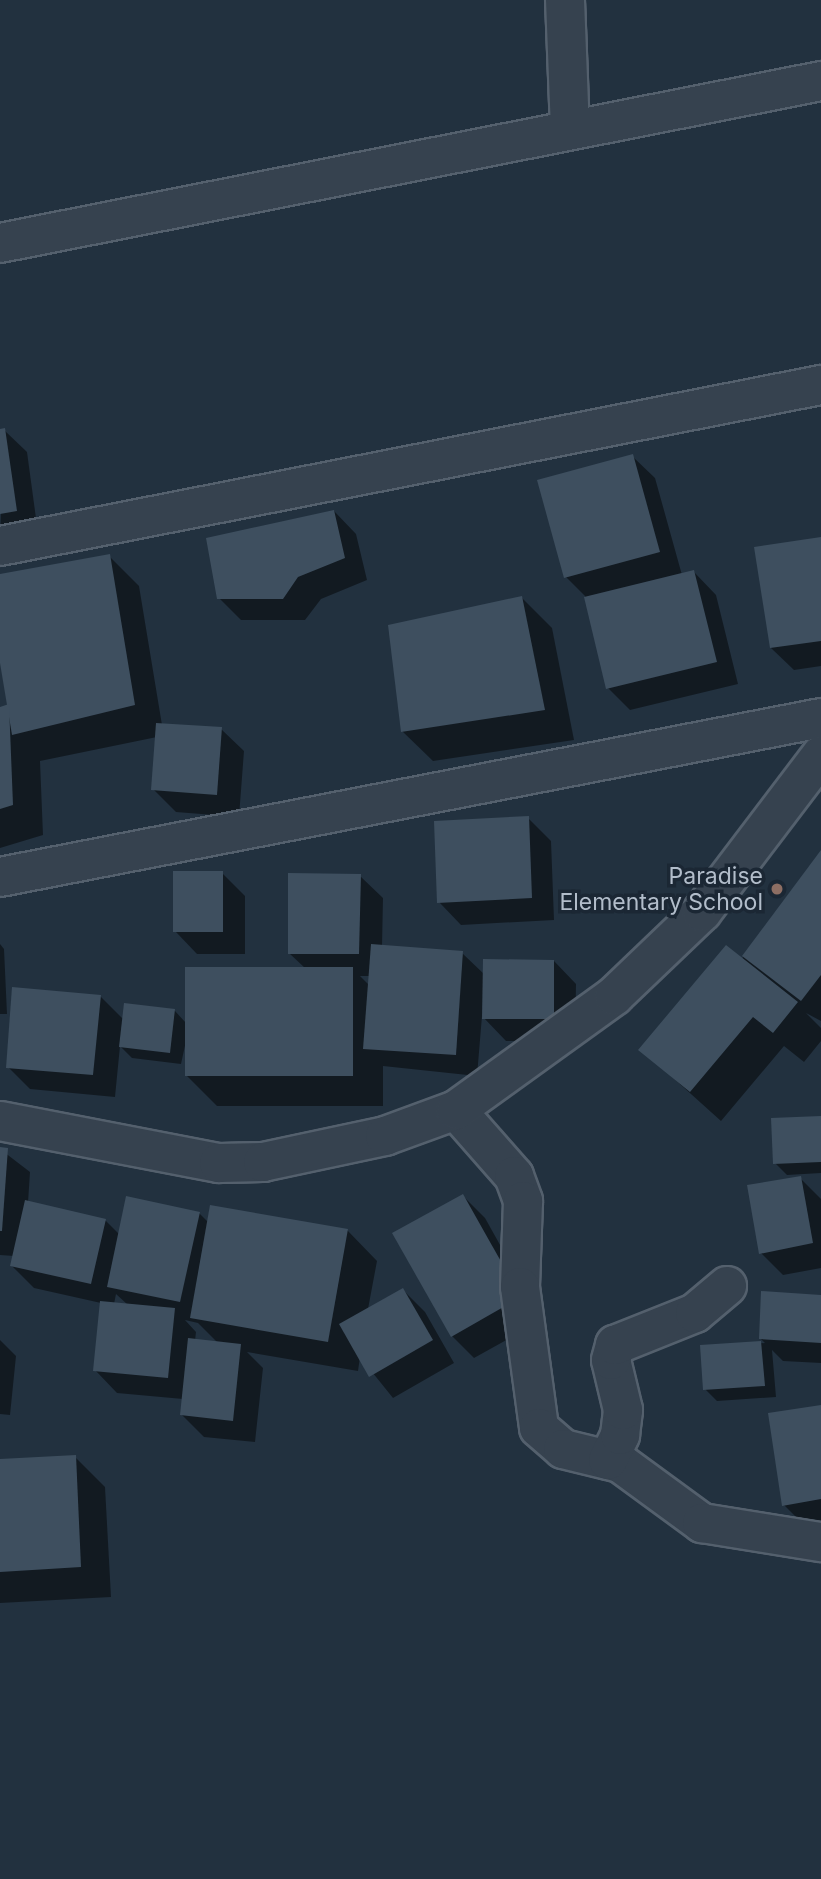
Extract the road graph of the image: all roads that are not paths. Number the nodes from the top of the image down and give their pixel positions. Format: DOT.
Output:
graph roads {
  1 [pos="565,0"];
  2 [pos="821,81"];
  3 [pos="570,129"];
  4 [pos="0,243"];
  5 [pos="821,385"];
  6 [pos="0,546"];
  7 [pos="821,718"];
  8 [pos="821,755"];
  9 [pos="0,877"];
  10 [pos="456,1111"];
  11 [pos="0,1121"];
  12 [pos="727,1286"];
  13 [pos="608,1460"];
  14 [pos="821,1542"];
  1 -- 3 [label="street"];
  2 -- 3 [label="street"];
  3 -- 4 [label="street"];
  5 -- 6 [label="street"];
  7 -- 9 [label="street"];
  8 -- 10 [label="street"];
  10 -- 11 [label="street"];
  10 -- 13 [label="street"];
  12 -- 13 [label="street"];
  13 -- 14 [label="street"];
}
